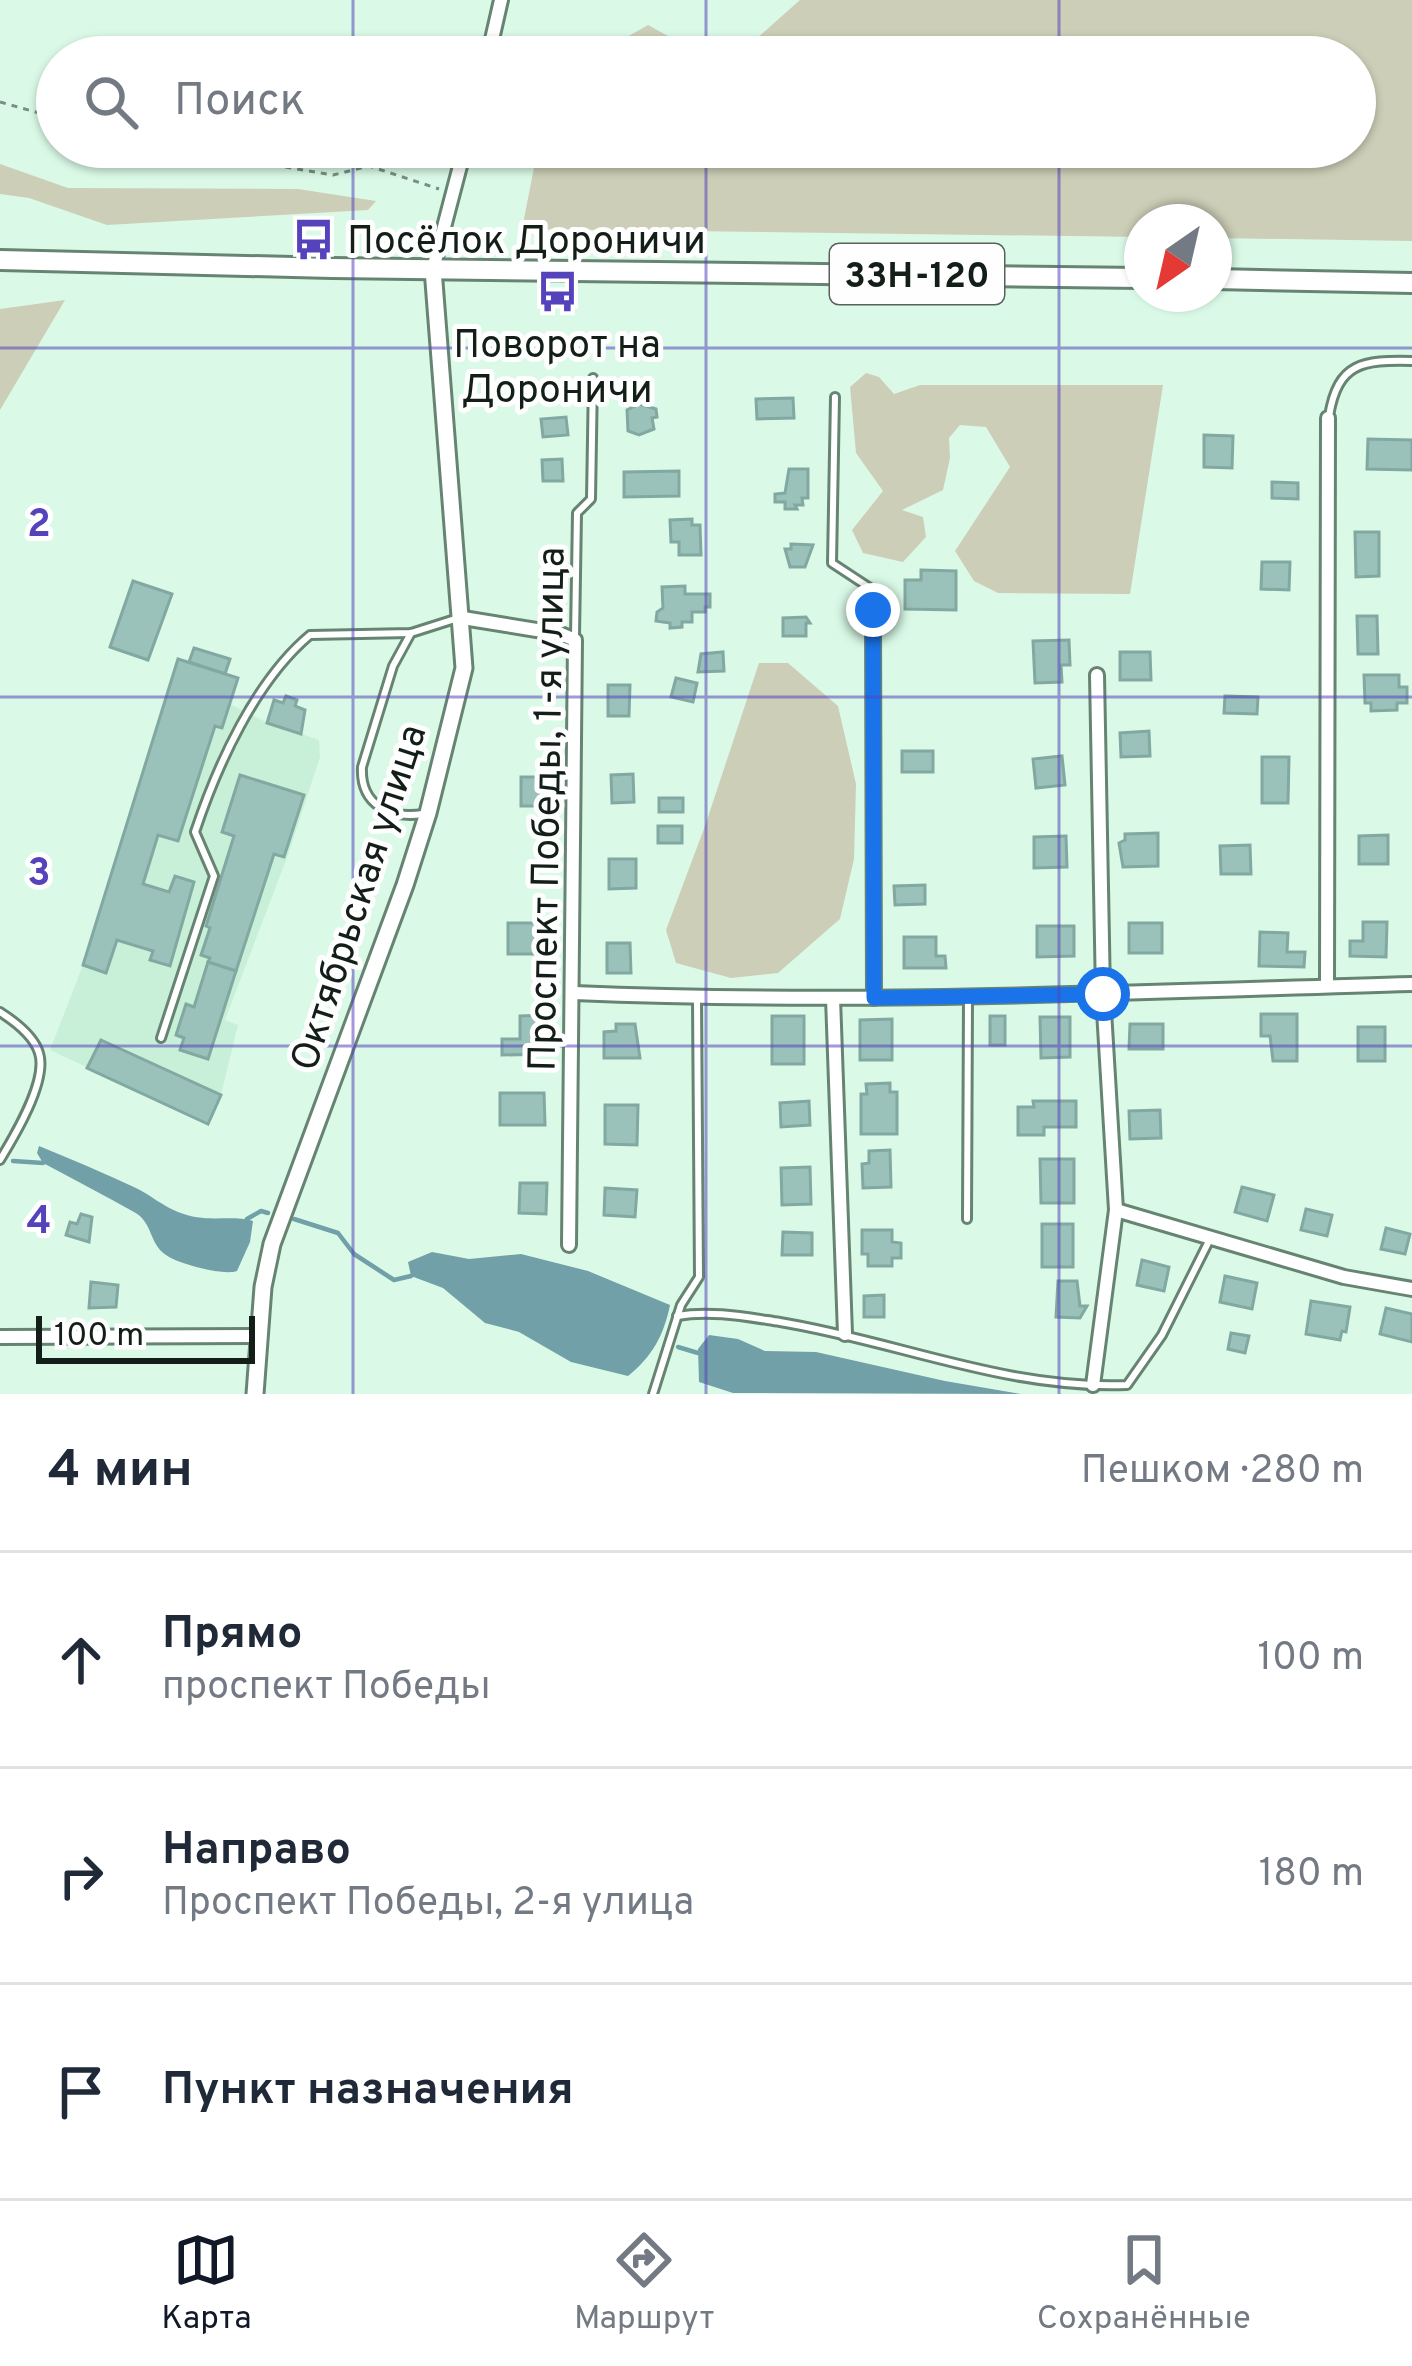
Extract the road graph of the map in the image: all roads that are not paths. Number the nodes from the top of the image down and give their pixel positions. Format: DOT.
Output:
graph roads {
  1 [pos="501,0"];
  2 [pos="493,36"];
  3 [pos="459,168"];
  4 [pos="0,260"];
  5 [pos="433,269"];
  6 [pos="1124,278"];
  7 [pos="1232,279"];
  8 [pos="1412,283"];
  9 [pos="1412,361"];
  10 [pos="593,378"];
  11 [pos="835,398"];
  12 [pos="1328,418"];
  13 [pos="873,610"];
  14 [pos="463,617"];
  15 [pos="411,633"];
  16 [pos="574,640"];
  17 [pos="1097,675"];
  18 [pos="428,813"];
  19 [pos="1412,984"];
  20 [pos="1327,986"];
  21 [pos="574,993"];
  22 [pos="1103,994"];
  23 [pos="968,996"];
  24 [pos="697,998"];
  25 [pos="833,998"];
  26 [pos="874,998"];
  27 [pos="0,1012"];
  28 [pos="161,1038"];
  29 [pos="0,1160"];
  30 [pos="1116,1210"];
  31 [pos="967,1219"];
  32 [pos="1211,1238"];
  33 [pos="569,1245"];
  34 [pos="1412,1289"];
  35 [pos="677,1316"];
  36 [pos="845,1334"];
  37 [pos="259,1336"];
  38 [pos="0,1337"];
  39 [pos="1092,1390"];
  40 [pos="255,1394"];
  41 [pos="653,1394"];
  1 -- 2 [label="street"];
  3 -- 5 [label="street"];
  4 -- 5 [label="main road, 33Н-120"];
  5 -- 6 [label="main road, 33Н-120"];
  5 -- 14 [label="street, Октябрьская улица"];
  7 -- 8 [label="main road"];
  9 -- 12 [label="lane"];
  10 -- 16 [label="lane, Проспект Победы, 1-я улица"];
  11 -- 13 [label="lane"];
  12 -- 20 [label="street"];
  13 -- 26 [label="street"];
  14 -- 15 [label="lane"];
  14 -- 16 [label="street"];
  14 -- 18 [label="street, Октябрьская улица"];
  15 -- 18 [label="lane"];
  15 -- 28 [label="lane"];
  16 -- 21 [label="street, Проспект Победы, 1-я улица"];
  17 -- 22 [label="street"];
  18 -- 37 [label="street, Октябрьская улица"];
  19 -- 20 [label="street"];
  20 -- 22 [label="street"];
  21 -- 24 [label="street"];
  21 -- 33 [label="street, Проспект Победы, 1-я улица"];
  22 -- 23 [label="street"];
  22 -- 30 [label="street"];
  23 -- 26 [label="street"];
  23 -- 31 [label="lane"];
  24 -- 25 [label="street"];
  24 -- 35 [label="lane"];
  25 -- 26 [label="street"];
  25 -- 36 [label="street"];
  27 -- 29 [label="lane"];
  30 -- 32 [label="street"];
  30 -- 39 [label="street"];
  32 -- 34 [label="street"];
  32 -- 39 [label="lane"];
  35 -- 36 [label="lane"];
  35 -- 41 [label="lane"];
  36 -- 39 [label="lane"];
  37 -- 38 [label="street"];
  37 -- 40 [label="street, Октябрьская улица"];
}
